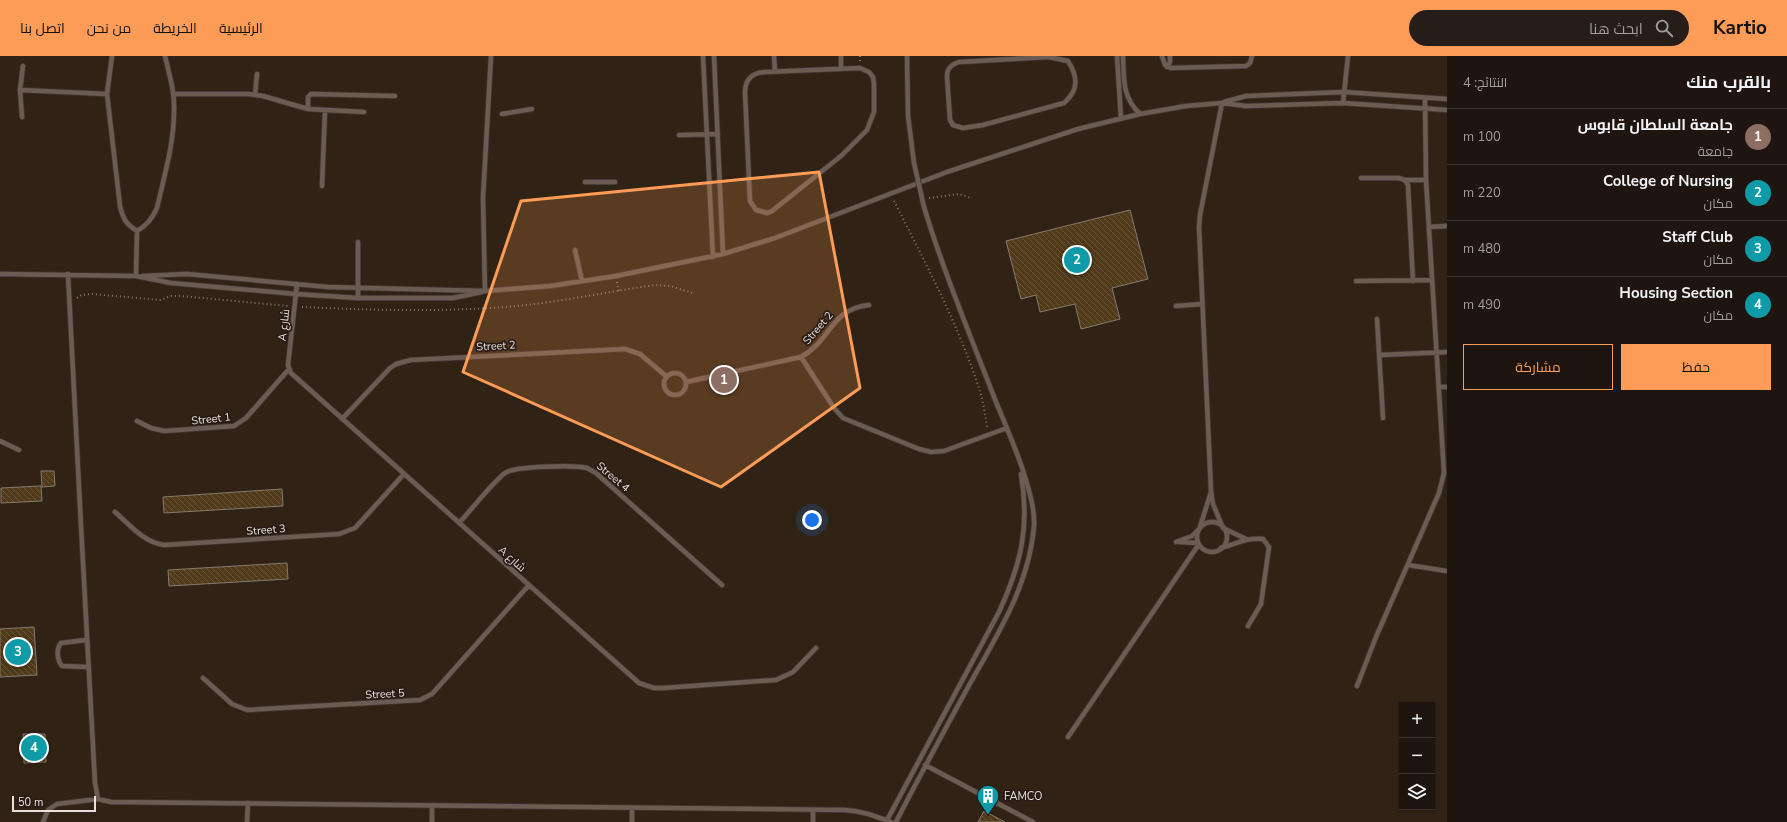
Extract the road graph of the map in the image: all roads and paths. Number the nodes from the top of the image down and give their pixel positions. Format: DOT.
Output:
graph roads {
  1 [pos="112,56"];
  2 [pos="166,56"];
  3 [pos="491,56"];
  4 [pos="703,56"];
  5 [pos="714,56"];
  6 [pos="774,56"];
  7 [pos="841,56"];
  8 [pos="907,56"];
  9 [pos="978,56"];
  10 [pos="1044,56"];
  11 [pos="1117,56"];
  12 [pos="1123,56"];
  13 [pos="1162,56"];
  14 [pos="1170,56"];
  15 [pos="1252,56"];
  16 [pos="1348,56"];
  17 [pos="979,62"];
  18 [pos="23,66"];
  19 [pos="1167,66"];
  20 [pos="841,69"];
  21 [pos="775,72"];
  22 [pos="257,74"];
  23 [pos="20,90"];
  24 [pos="1344,92"];
  25 [pos="107,94"];
  26 [pos="174,94"];
  27 [pos="255,95"];
  28 [pos="395,96"];
  29 [pos="1425,98"];
  30 [pos="1447,99"];
  31 [pos="1222,103"];
  32 [pos="1343,103"];
  33 [pos="1425,108"];
  34 [pos="308,109"];
  35 [pos="532,109"];
  36 [pos="1447,110"];
  37 [pos="325,111"];
  38 [pos="364,112"];
  39 [pos="502,114"];
  40 [pos="1140,114"];
  41 [pos="22,117"];
  42 [pos="1121,118"];
  43 [pos="718,134"];
  44 [pos="679,135"];
  45 [pos="707,135"];
  46 [pos="1361,178"];
  47 [pos="1405,180"];
  48 [pos="1426,180"];
  49 [pos="585,182"];
  50 [pos="615,182"];
  51 [pos="322,186"];
  52 [pos="890,194"];
  53 [pos="933,197"];
  54 [pos="971,198"];
  55 [pos="1447,226"];
  56 [pos="1429,227"];
  57 [pos="137,231"];
  58 [pos="358,242"];
  59 [pos="575,250"];
  60 [pos="724,254"];
  61 [pos="713,257"];
  62 [pos="0,274"];
  63 [pos="68,274"];
  64 [pos="136,276"];
  65 [pos="143,276"];
  66 [pos="1432,280"];
  67 [pos="582,281"];
  68 [pos="1356,281"];
  69 [pos="1413,281"];
  70 [pos="297,284"];
  71 [pos="358,288"];
  72 [pos="485,291"];
  73 [pos="296,294"];
  74 [pos="358,298"];
  75 [pos="1202,304"];
  76 [pos="869,305"];
  77 [pos="1176,306"];
  78 [pos="1377,320"];
  79 [pos="1436,352"];
  80 [pos="1447,352"];
  81 [pos="1380,355"];
  82 [pos="801,357"];
  83 [pos="289,369"];
  84 [pos="666,376"];
  85 [pos="686,382"];
  86 [pos="1439,387"];
  87 [pos="1447,387"];
  88 [pos="1383,418"];
  89 [pos="342,419"];
  90 [pos="137,421"];
  91 [pos="1007,428"];
  92 [pos="989,434"];
  93 [pos="0,441"];
  94 [pos="19,450"];
  95 [pos="1019,463"];
  96 [pos="404,474"];
  97 [pos="1211,491"];
  98 [pos="115,512"];
  99 [pos="459,523"];
  100 [pos="1224,529"];
  101 [pos="1199,530"];
  102 [pos="1246,539"];
  103 [pos="1198,543"];
  104 [pos="1221,548"];
  105 [pos="1408,565"];
  106 [pos="1447,571"];
  107 [pos="529,585"];
  108 [pos="722,585"];
  109 [pos="1248,626"];
  110 [pos="86,640"];
  111 [pos="816,648"];
  112 [pos="88,667"];
  113 [pos="203,678"];
  114 [pos="1357,686"];
  115 [pos="1068,737"];
  116 [pos="925,765"];
  117 [pos="98,799"];
  118 [pos="248,803"];
  119 [pos="432,806"];
  120 [pos="632,808"];
  121 [pos="813,810"];
  122 [pos="888,821"];
  123 [pos="44,822"];
  124 [pos="247,822"];
  125 [pos="432,822"];
  126 [pos="632,822"];
  127 [pos="813,822"];
  128 [pos="896,822"];
  129 [pos="1033,822"];
  1 -- 25 [label="lane"];
  2 -- 26 [label="lane"];
  3 -- 72 [label="lane"];
  4 -- 45 [label="lane"];
  5 -- 43 [label="lane"];
  6 -- 21 [label="lane"];
  7 -- 20 [label="lane"];
  8 -- 91 [label="lane, bridge"];
  9 -- 17 [label="lane"];
  10 -- 17 [label="lane"];
  10 -- 17 [label="lane"];
  11 -- 42 [label="lane"];
  12 -- 40 [label="lane"];
  13 -- 19 [label="lane"];
  14 -- 19 [label="lane"];
  15 -- 19 [label="lane"];
  16 -- 24 [label="lane"];
  18 -- 23 [label="lane"];
  20 -- 21 [label="lane"];
  20 -- 21 [label="lane"];
  22 -- 27 [label="lane"];
  23 -- 25 [label="lane"];
  23 -- 41 [label="lane"];
  24 -- 29 [label="lane"];
  24 -- 31 [label="lane"];
  24 -- 32 [label="lane"];
  25 -- 57 [label="lane"];
  26 -- 27 [label="lane"];
  26 -- 57 [label="lane"];
  27 -- 34 [label="lane"];
  28 -- 34 [label="lane"];
  29 -- 30 [label="lane"];
  29 -- 33 [label="lane"];
  31 -- 32 [label="lane"];
  31 -- 40 [label="lane"];
  31 -- 75 [label="lane"];
  32 -- 33 [label="lane"];
  33 -- 36 [label="lane"];
  33 -- 48 [label="lane"];
  34 -- 37 [label="lane"];
  35 -- 39 [label="lane"];
  37 -- 38 [label="lane"];
  37 -- 51 [label="lane"];
  40 -- 42 [label="lane"];
  42 -- 52 [label="lane"];
  43 -- 45 [label="lane"];
  43 -- 60 [label="lane"];
  44 -- 45 [label="lane"];
  45 -- 61 [label="lane"];
  46 -- 47 [label="lane"];
  47 -- 48 [label="lane"];
  47 -- 69 [label="lane"];
  48 -- 56 [label="lane"];
  49 -- 50 [label="lane"];
  52 -- 60 [label="lane"];
  52 -- 92 [label="path"];
  53 -- 54 [label="path"];
  55 -- 56 [label="lane"];
  56 -- 66 [label="lane"];
  57 -- 64 [label="lane"];
  58 -- 71 [label="lane"];
  59 -- 67 [label="lane"];
  60 -- 61 [label="lane"];
  61 -- 67 [label="lane"];
  62 -- 63 [label="lane"];
  63 -- 64 [label="lane"];
  63 -- 110 [label="lane"];
  64 -- 65 [label="lane"];
  65 -- 70 [label="lane"];
  65 -- 73 [label="lane"];
  66 -- 69 [label="lane"];
  66 -- 79 [label="lane"];
  67 -- 72 [label="lane"];
  68 -- 69 [label="lane"];
  70 -- 71 [label="lane"];
  70 -- 73 [label="lane, A شارع"];
  71 -- 72 [label="lane"];
  71 -- 74 [label="lane"];
  72 -- 74 [label="lane"];
  73 -- 74 [label="lane"];
  73 -- 83 [label="lane, A شارع"];
  75 -- 77 [label="lane"];
  75 -- 97 [label="lane"];
  76 -- 82 [label="lane, Street 2"];
  78 -- 81 [label="lane"];
  79 -- 80 [label="lane"];
  79 -- 81 [label="lane"];
  79 -- 86 [label="lane"];
  81 -- 88 [label="lane"];
  82 -- 85 [label="lane, Street 2"];
  82 -- 92 [label="lane"];
  83 -- 89 [label="lane, A شارع"];
  83 -- 90 [label="lane, Street 1"];
  84 -- 85 [label="lane"];
  84 -- 85 [label="lane"];
  84 -- 89 [label="lane, Street 2"];
  86 -- 87 [label="lane"];
  86 -- 105 [label="lane"];
  89 -- 96 [label="lane, A شارع"];
  91 -- 92 [label="lane"];
  91 -- 95 [label="lane"];
  93 -- 94 [label="lane"];
  95 -- 116 [label="lane"];
  95 -- 122 [label="lane"];
  96 -- 98 [label="lane, Street 3"];
  96 -- 99 [label="lane, A شارع"];
  97 -- 100 [label="lane"];
  97 -- 101 [label="lane"];
  99 -- 107 [label="lane, A شارع"];
  99 -- 108 [label="lane, Street 4"];
  100 -- 101 [label="lane"];
  100 -- 102 [label="lane"];
  100 -- 104 [label="lane"];
  101 -- 103 [label="lane"];
  101 -- 103 [label="lane"];
  102 -- 104 [label="lane"];
  102 -- 109 [label="lane"];
  103 -- 104 [label="lane"];
  103 -- 115 [label="lane"];
  105 -- 106 [label="lane"];
  105 -- 114 [label="lane"];
  107 -- 111 [label="lane, A شارع"];
  107 -- 113 [label="lane, Street 5"];
  110 -- 112 [label="lane"];
  110 -- 112 [label="lane"];
  112 -- 117 [label="lane"];
  116 -- 128 [label="lane"];
  116 -- 129 [label="lane"];
  117 -- 118 [label="lane"];
  117 -- 123 [label="lane"];
  118 -- 119 [label="lane"];
  118 -- 124 [label="lane"];
  119 -- 120 [label="lane"];
  119 -- 125 [label="lane"];
  120 -- 121 [label="lane"];
  120 -- 126 [label="lane"];
  121 -- 122 [label="lane"];
  121 -- 127 [label="lane"];
}
